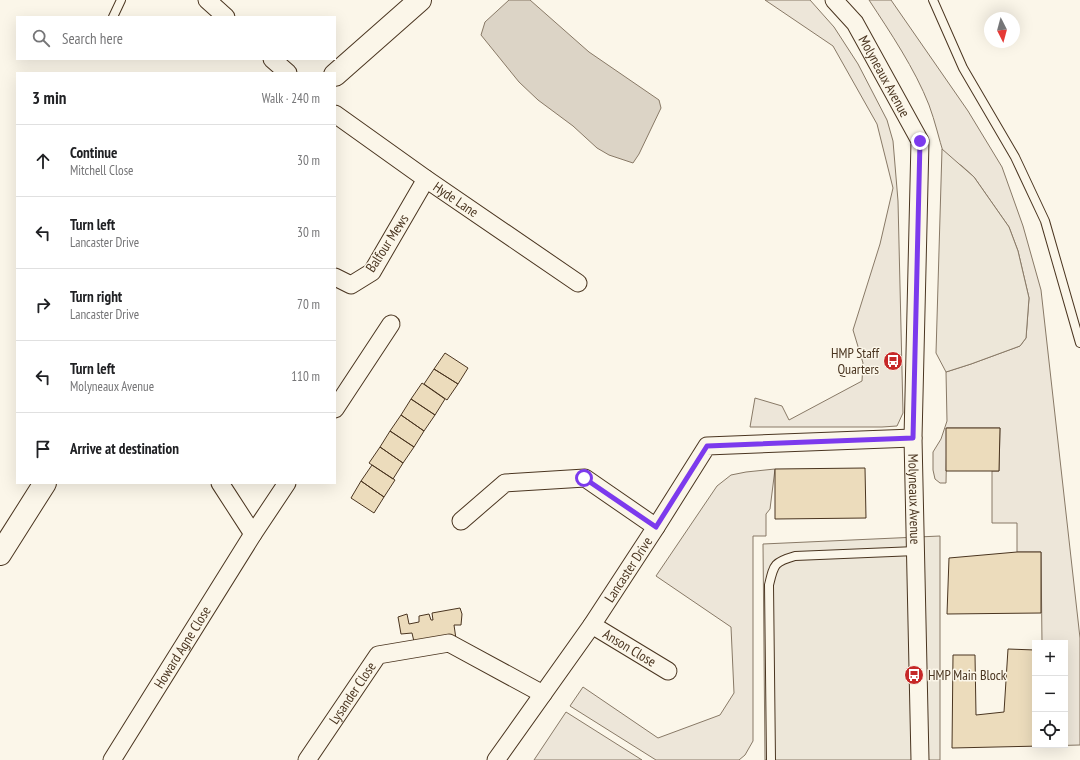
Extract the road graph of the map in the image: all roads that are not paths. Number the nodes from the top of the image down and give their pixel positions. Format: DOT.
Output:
graph roads {
  1 [pos="121,0"];
  2 [pos="207,0"];
  3 [pos="420,0"];
  4 [pos="834,0"];
  5 [pos="933,0"];
  6 [pos="114,16"];
  7 [pos="225,16"];
  8 [pos="273,60"];
  9 [pos="287,72"];
  10 [pos="336,74"];
  11 [pos="336,115"];
  12 [pos="426,179"];
  13 [pos="336,278"];
  14 [pos="578,283"];
  15 [pos="391,324"];
  16 [pos="1080,343"];
  17 [pos="336,407"];
  18 [pos="913,438"];
  19 [pos="44,484"];
  20 [pos="221,484"];
  21 [pos="285,484"];
  22 [pos="461,521"];
  23 [pos="656,527"];
  24 [pos="253,534"];
  25 [pos="916,551"];
  26 [pos="0,554"];
  27 [pos="592,625"];
  28 [pos="668,671"];
  29 [pos="543,694"];
  30 [pos="112,760"];
  31 [pos="307,760"];
  32 [pos="496,760"];
  33 [pos="771,760"];
  34 [pos="920,760"];
  1 -- 6 [label="lane"];
  2 -- 7 [label="street"];
  3 -- 10 [label="main road"];
  4 -- 18 [label="street, Molyneaux Avenue"];
  5 -- 16 [label="lane"];
  8 -- 9 [label="street"];
  11 -- 12 [label="street, Hyde Lane"];
  12 -- 13 [label="street, Balfour Mews"];
  12 -- 14 [label="street, Hyde Lane"];
  15 -- 17 [label="street"];
  18 -- 23 [label="street, Lancaster Drive"];
  18 -- 25 [label="street, Molyneaux Avenue"];
  19 -- 26 [label="main road"];
  20 -- 24 [label="street"];
  21 -- 24 [label="street, Howard Agne Close"];
  22 -- 23 [label="street"];
  23 -- 27 [label="street, Lancaster Drive"];
  24 -- 30 [label="street, Howard Agne Close"];
  25 -- 33 [label="lane"];
  25 -- 34 [label="street, Molyneaux Avenue"];
  27 -- 28 [label="street, Anson Close"];
  27 -- 29 [label="street, Lancaster Drive"];
  29 -- 31 [label="street, Lysander Close"];
  29 -- 32 [label="street, Lancaster Drive"];
}
